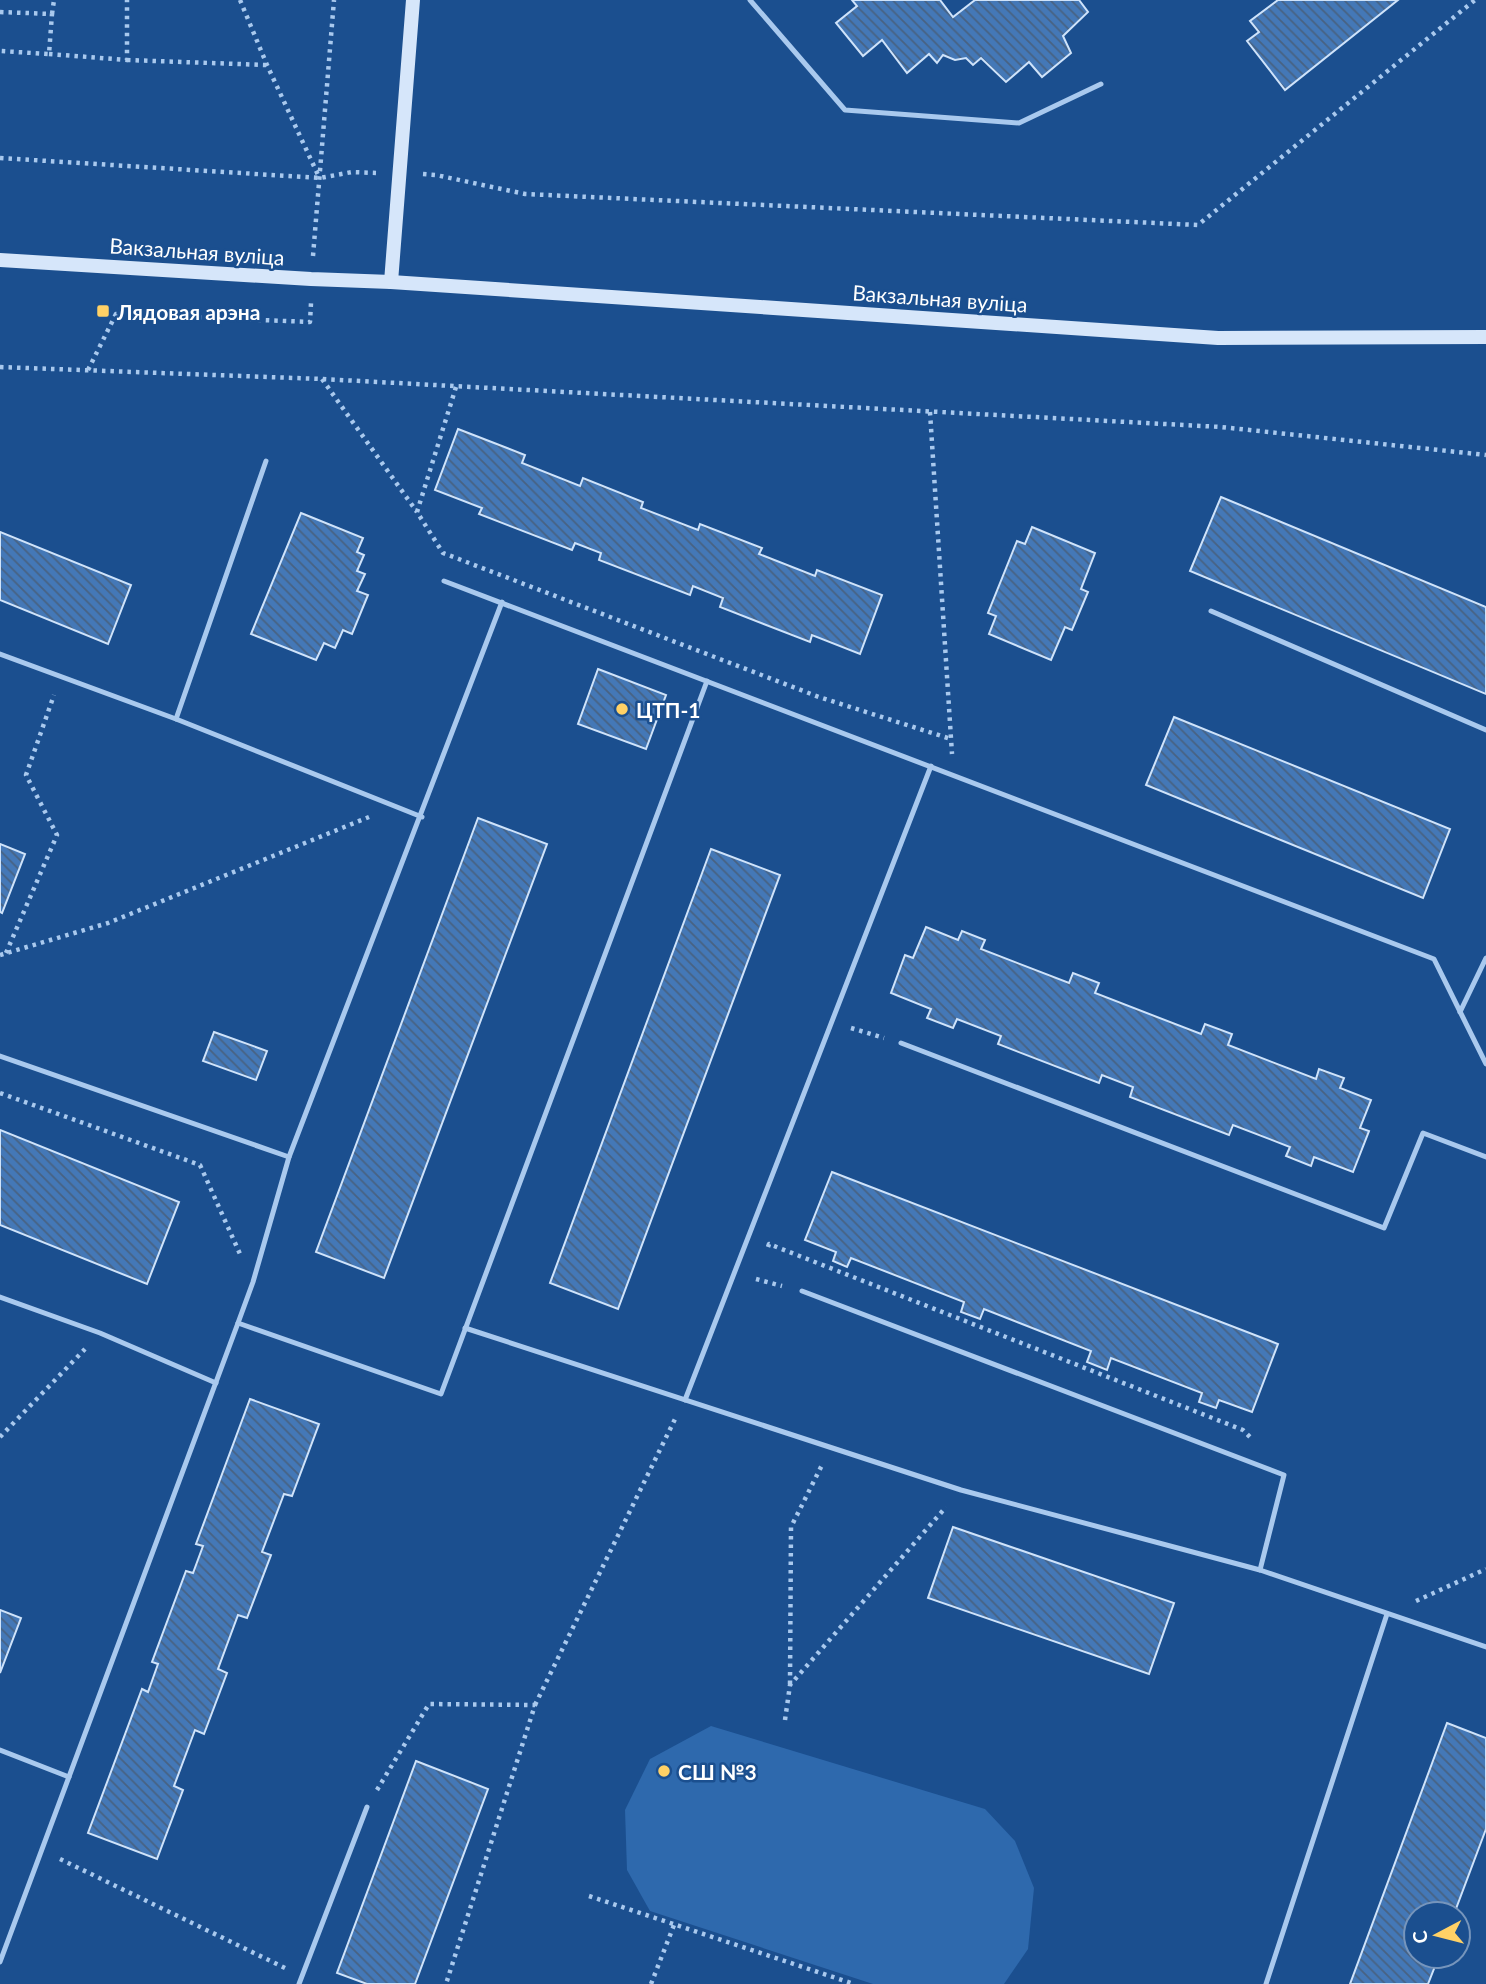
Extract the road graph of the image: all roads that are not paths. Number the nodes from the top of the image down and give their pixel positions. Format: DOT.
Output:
graph roads {
  1 [pos="413,0"];
  2 [pos="750,0"];
  3 [pos="1101,84"];
  4 [pos="0,260"];
  5 [pos="391,282"];
  6 [pos="1486,337"];
  7 [pos="267,461"];
  8 [pos="444,580"];
  9 [pos="502,603"];
  10 [pos="1211,611"];
  11 [pos="0,654"];
  12 [pos="707,681"];
  13 [pos="176,719"];
  14 [pos="1486,730"];
  15 [pos="930,766"];
  16 [pos="422,817"];
  17 [pos="1486,958"];
  18 [pos="1461,1012"];
  19 [pos="901,1043"];
  20 [pos="0,1056"];
  21 [pos="1486,1064"];
  22 [pos="289,1157"];
  23 [pos="1486,1157"];
  24 [pos="802,1291"];
  25 [pos="0,1297"];
  26 [pos="238,1323"];
  27 [pos="466,1328"];
  28 [pos="216,1383"];
  29 [pos="685,1400"];
  30 [pos="1260,1570"];
  31 [pos="1387,1614"];
  32 [pos="1486,1647"];
  33 [pos="0,1750"];
  34 [pos="69,1777"];
  35 [pos="367,1807"];
  36 [pos="0,1962"];
  37 [pos="299,1984"];
  38 [pos="1266,1984"];
  1 -- 5 [label="main road"];
  2 -- 3 [label="lane"];
  4 -- 5 [label="main road, Вакзальная вуліца"];
  5 -- 6 [label="main road, Вакзальная вуліца"];
  7 -- 13 [label="lane"];
  8 -- 9 [label="lane"];
  9 -- 12 [label="lane"];
  9 -- 16 [label="lane"];
  10 -- 14 [label="lane"];
  11 -- 13 [label="lane"];
  12 -- 15 [label="lane"];
  12 -- 27 [label="lane"];
  13 -- 16 [label="lane"];
  15 -- 18 [label="lane"];
  15 -- 29 [label="lane"];
  16 -- 22 [label="lane"];
  17 -- 18 [label="lane"];
  18 -- 21 [label="lane"];
  19 -- 23 [label="lane"];
  20 -- 22 [label="lane"];
  22 -- 26 [label="lane"];
  24 -- 30 [label="lane"];
  25 -- 28 [label="lane"];
  26 -- 27 [label="lane"];
  26 -- 28 [label="lane"];
  27 -- 29 [label="lane"];
  28 -- 34 [label="lane"];
  29 -- 30 [label="lane"];
  30 -- 31 [label="lane"];
  31 -- 32 [label="lane"];
  31 -- 38 [label="lane"];
  33 -- 34 [label="lane"];
  34 -- 36 [label="lane"];
  35 -- 37 [label="lane"];
}
